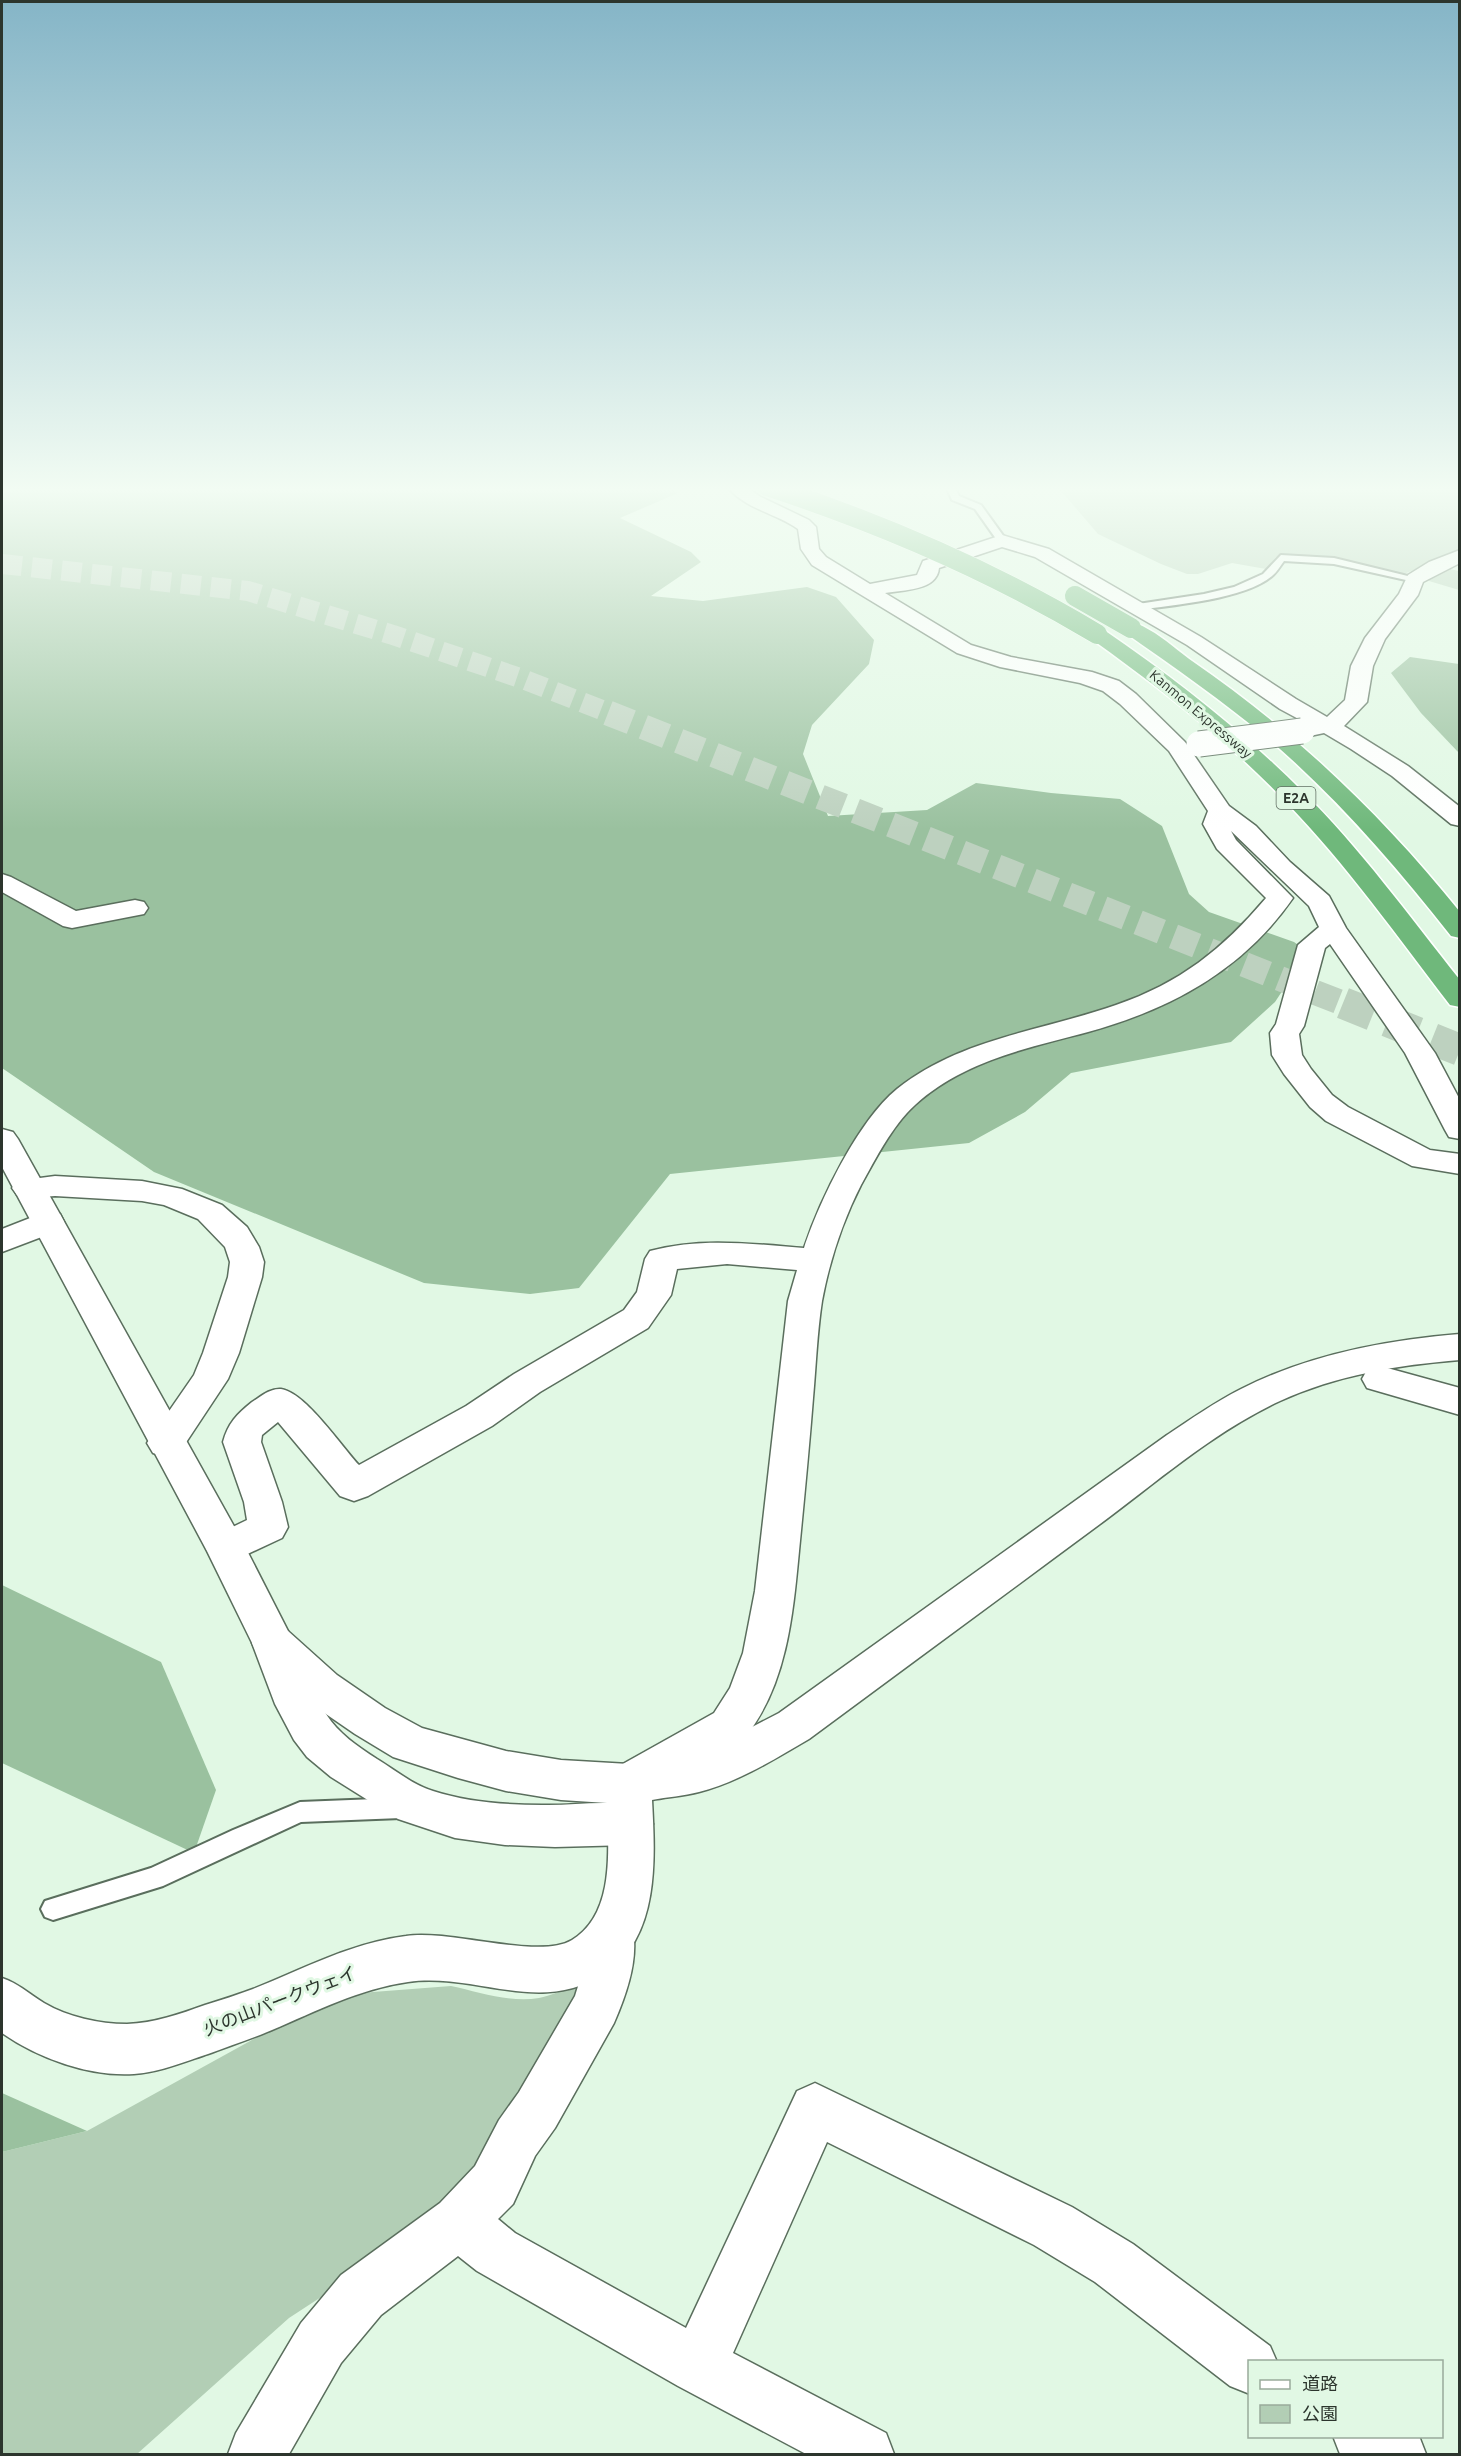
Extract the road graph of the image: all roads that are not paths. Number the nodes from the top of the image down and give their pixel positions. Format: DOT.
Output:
graph roads {
  1 [pos="885,601"];
  2 [pos="1040,601"];
  3 [pos="1093,601"];
  4 [pos="1110,601"];
  5 [pos="1192,601"];
  6 [pos="1404,601"];
  7 [pos="1134,617"];
  8 [pos="1328,726"];
  9 [pos="1188,745"];
  10 [pos="1220,811"];
  11 [pos="1460,819"];
  12 [pos="2,882"];
  13 [pos="135,908"];
  14 [pos="1333,929"];
  15 [pos="1460,930"];
  16 [pos="1460,999"];
  17 [pos="1460,1130"];
  18 [pos="2,1139"];
  19 [pos="1460,1164"];
  20 [pos="17,1180"];
  21 [pos="48,1222"];
  22 [pos="2,1241"];
  23 [pos="816,1260"];
  24 [pos="1460,1347"];
  25 [pos="1380,1379"];
  26 [pos="1460,1402"];
  27 [pos="166,1443"];
  28 [pos="226,1548"];
  29 [pos="273,1643"];
  30 [pos="630,1804"];
  31 [pos="430,1810"];
  32 [pos="53,1909"];
  33 [pos="610,1938"];
  34 [pos="2,2002"];
  35 [pos="459,2222"];
  36 [pos="1248,2364"];
  37 [pos="698,2366"];
  38 [pos="1366,2438"];
  39 [pos="257,2454"];
  40 [pos="865,2454"];
  41 [pos="1397,2454"];
  1 -- 9 [label="street"];
  2 -- 16 [label="highway, Kanmon Expressway / E2A, bridge"];
  3 -- 7 [label="highway, Kanmon Expressway / E2A, bridge"];
  4 -- 7 [label="street"];
  5 -- 7 [label="lane"];
  6 -- 8 [label="street"];
  7 -- 8 [label="street"];
  7 -- 15 [label="highway, Kanmon Expressway / E2A"];
  8 -- 9 [label="street, bridge"];
  8 -- 11 [label="street"];
  9 -- 10 [label="street"];
  10 -- 14 [label="street"];
  10 -- 23 [label="street"];
  12 -- 13 [label="street"];
  14 -- 17 [label="street"];
  14 -- 19 [label="street"];
  18 -- 20 [label="street"];
  20 -- 21 [label="street"];
  20 -- 27 [label="street"];
  21 -- 22 [label="street"];
  21 -- 27 [label="street"];
  23 -- 28 [label="street"];
  23 -- 30 [label="street"];
  24 -- 30 [label="street"];
  25 -- 26 [label="street"];
  27 -- 28 [label="street"];
  28 -- 29 [label="street"];
  29 -- 30 [label="street"];
  29 -- 31 [label="street"];
  30 -- 31 [label="street"];
  30 -- 33 [label="street"];
  31 -- 32 [label="lane"];
  33 -- 34 [label="street, 火の山パークウェイ"];
  33 -- 35 [label="street"];
  35 -- 37 [label="street"];
  35 -- 39 [label="street"];
  36 -- 37 [label="street"];
  37 -- 40 [label="street"];
  38 -- 41 [label="street"];
}
